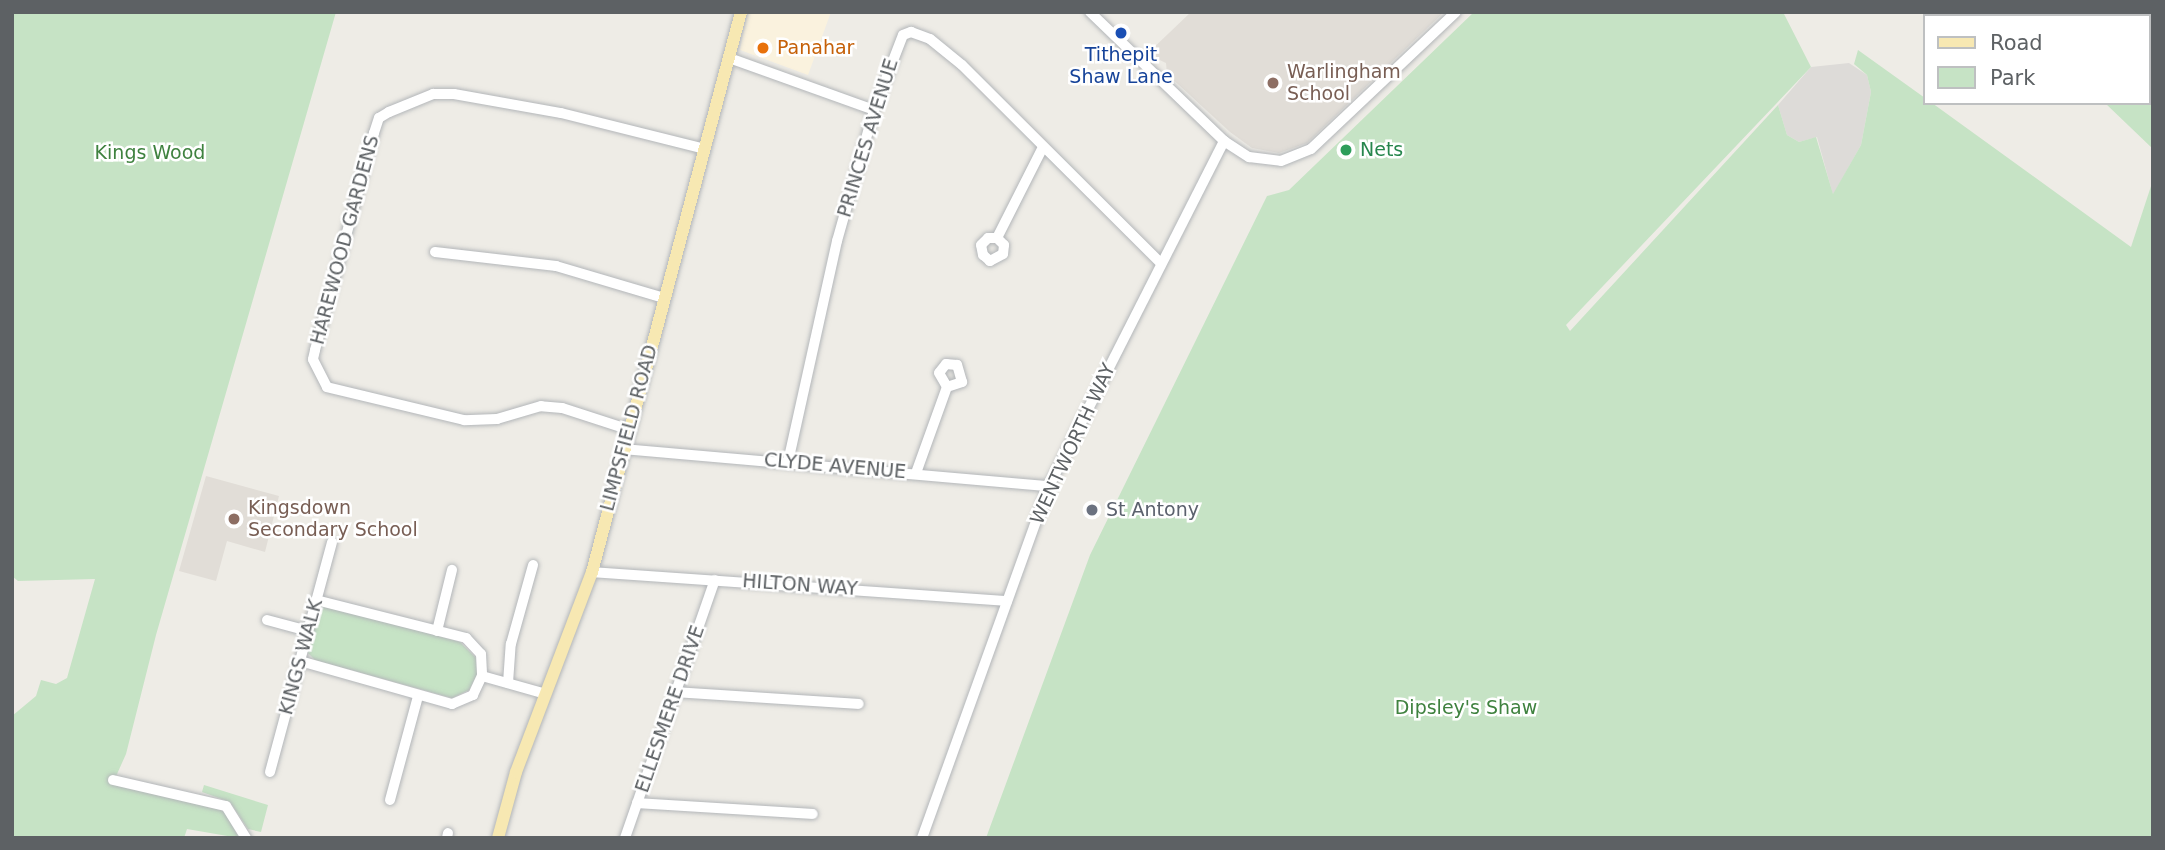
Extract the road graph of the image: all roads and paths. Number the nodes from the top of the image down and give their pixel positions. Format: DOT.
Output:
graph roads {
  1 [pos="740,12"];
  2 [pos="1090,12"];
  3 [pos="1456,12"];
  4 [pos="729,58"];
  5 [pos="874,110"];
  6 [pos="1224,141"];
  7 [pos="1043,147"];
  8 [pos="705,149"];
  9 [pos="997,238"];
  10 [pos="435,252"];
  11 [pos="1160,262"];
  12 [pos="664,298"];
  13 [pos="947,387"];
  14 [pos="627,429"];
  15 [pos="622,449"];
  16 [pos="788,462"];
  17 [pos="916,473"];
  18 [pos="1049,486"];
  19 [pos="332,542"];
  20 [pos="452,570"];
  21 [pos="593,572"];
  22 [pos="535,573"];
  23 [pos="715,580"];
  24 [pos="316,600"];
  25 [pos="1007,601"];
  26 [pos="267,620"];
  27 [pos="308,631"];
  28 [pos="437,631"];
  29 [pos="300,660"];
  30 [pos="482,676"];
  31 [pos="508,682"];
  32 [pos="675,692"];
  33 [pos="546,694"];
  34 [pos="418,696"];
  35 [pos="859,705"];
  36 [pos="270,772"];
  37 [pos="113,780"];
  38 [pos="390,800"];
  39 [pos="637,803"];
  40 [pos="813,814"];
  41 [pos="246,838"];
  42 [pos="498,838"];
  43 [pos="625,838"];
  44 [pos="922,838"];
  1 -- 4 [label="main road, LIMPSFIELD ROAD"];
  2 -- 6 [label="street"];
  3 -- 6 [label="street"];
  4 -- 5 [label="street"];
  4 -- 8 [label="main road, LIMPSFIELD ROAD"];
  5 -- 7 [label="street, PRINCES AVENUE"];
  5 -- 16 [label="street, PRINCES AVENUE"];
  6 -- 11 [label="street, WENTWORTH WAY"];
  7 -- 9 [label="street"];
  7 -- 11 [label="street, PRINCES AVENUE"];
  8 -- 12 [label="main road, LIMPSFIELD ROAD"];
  8 -- 14 [label="street, HAREWOOD GARDENS"];
  10 -- 12 [label="street"];
  11 -- 18 [label="street, WENTWORTH WAY"];
  12 -- 14 [label="main road, LIMPSFIELD ROAD"];
  13 -- 17 [label="street"];
  14 -- 15 [label="main road, LIMPSFIELD ROAD"];
  15 -- 16 [label="street, CLYDE AVENUE"];
  15 -- 21 [label="main road, LIMPSFIELD ROAD"];
  16 -- 17 [label="street, CLYDE AVENUE"];
  17 -- 18 [label="street, CLYDE AVENUE"];
  18 -- 25 [label="street, WENTWORTH WAY"];
  19 -- 24 [label="street, KINGS WALK"];
  20 -- 28 [label="street"];
  21 -- 23 [label="street, HILTON WAY"];
  21 -- 33 [label="main road, LIMPSFIELD ROAD"];
  22 -- 31 [label="street"];
  23 -- 25 [label="street, HILTON WAY"];
  23 -- 32 [label="street, ELLESMERE DRIVE"];
  24 -- 27 [label="street, KINGS WALK"];
  24 -- 28 [label="street"];
  25 -- 44 [label="street, WENTWORTH WAY"];
  26 -- 27 [label="street"];
  27 -- 29 [label="street, KINGS WALK"];
  28 -- 30 [label="street"];
  29 -- 34 [label="street"];
  29 -- 36 [label="street, KINGS WALK"];
  30 -- 31 [label="street"];
  30 -- 34 [label="street"];
  31 -- 33 [label="street"];
  32 -- 35 [label="street"];
  32 -- 39 [label="street, ELLESMERE DRIVE"];
  33 -- 42 [label="main road, LIMPSFIELD ROAD"];
  34 -- 38 [label="street"];
  37 -- 41 [label="street"];
  39 -- 40 [label="street"];
  39 -- 43 [label="street, ELLESMERE DRIVE"];
}
